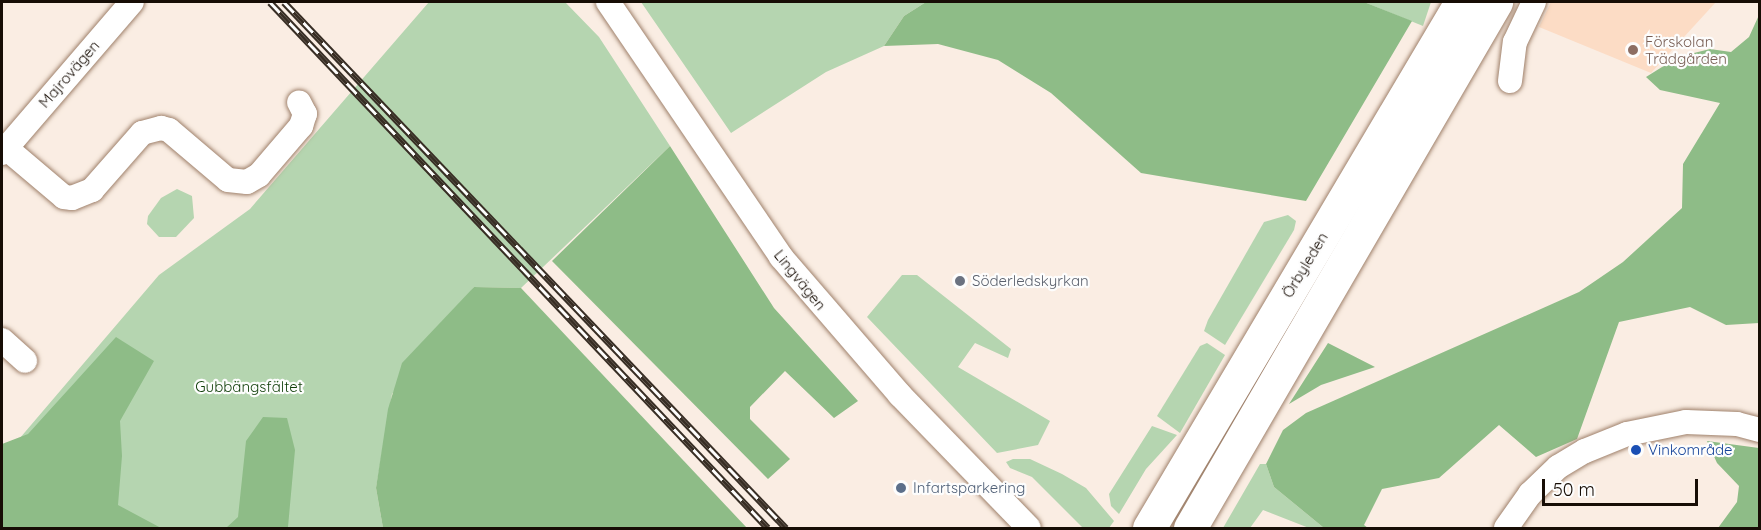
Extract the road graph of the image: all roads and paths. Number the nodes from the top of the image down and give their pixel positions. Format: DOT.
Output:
graph roads {
  1 [pos="132,2"];
  2 [pos="608,2"];
  3 [pos="1461,2"];
  4 [pos="1496,2"];
  5 [pos="1534,2"];
  6 [pos="1510,81"];
  7 [pos="299,102"];
  8 [pos="4,150"];
  9 [pos="2,340"];
  10 [pos="25,361"];
  11 [pos="1760,430"];
  12 [pos="1029,528"];
  13 [pos="1149,528"];
  14 [pos="1190,528"];
  15 [pos="1506,528"];
  1 -- 8 [label="street, Majrovägen"];
  2 -- 12 [label="street, Lingvägen"];
  3 -- 13 [label="main road, Örbyleden"];
  4 -- 14 [label="main road"];
  5 -- 6 [label="street"];
  7 -- 8 [label="street, Majrovägen"];
  9 -- 10 [label="street"];
  11 -- 15 [label="street"];
}
